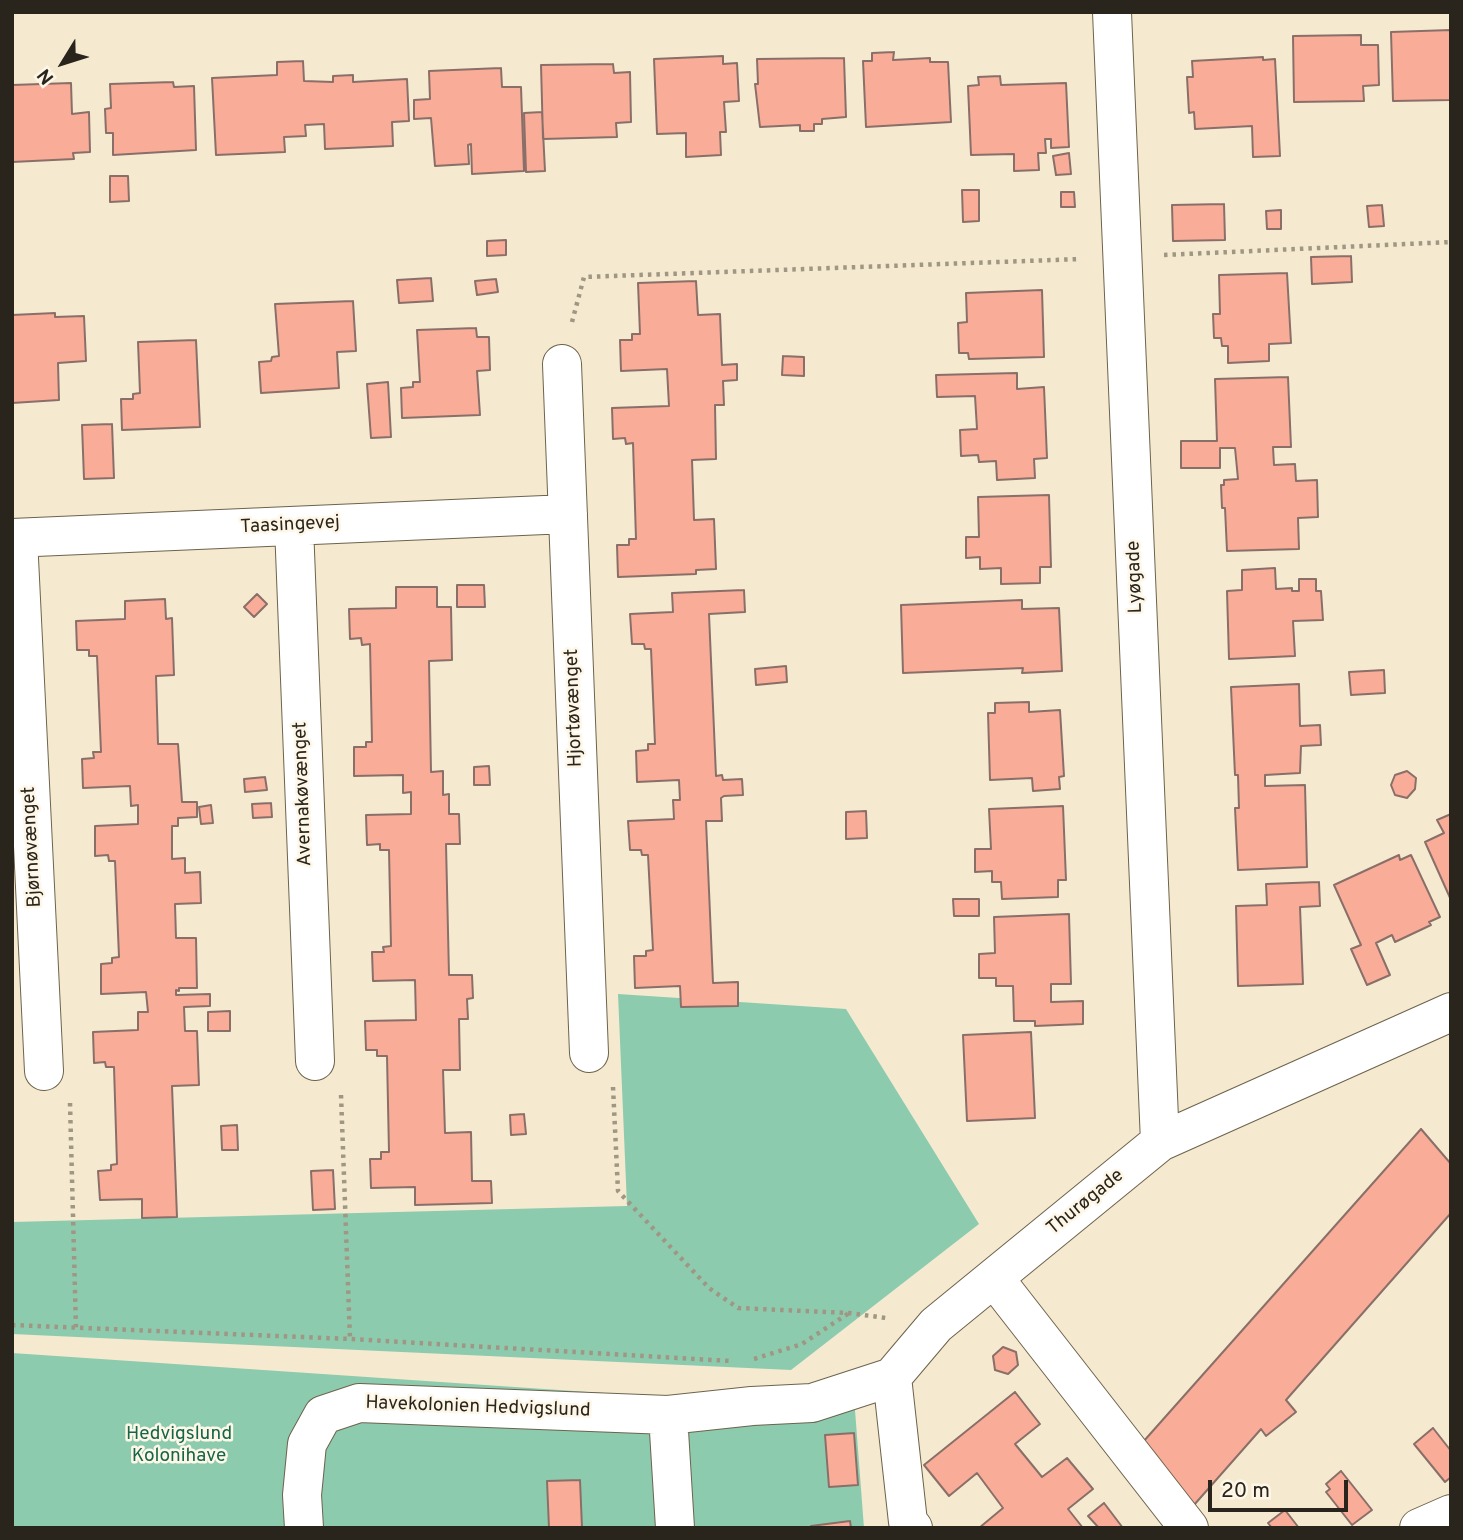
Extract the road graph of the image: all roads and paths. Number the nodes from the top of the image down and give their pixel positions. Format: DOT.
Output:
graph roads {
  1 [pos="1112,12"];
  2 [pos="1451,242"];
  3 [pos="1122,257"];
  4 [pos="562,364"];
  5 [pos="568,514"];
  6 [pos="293,526"];
  7 [pos="15,538"];
  8 [pos="1451,1012"];
  9 [pos="589,1053"];
  10 [pos="315,1061"];
  11 [pos="44,1071"];
  12 [pos="1160,1142"];
  13 [pos="994,1278"];
  14 [pos="849,1313"];
  15 [pos="12,1325"];
  16 [pos="936,1325"];
  17 [pos="76,1329"];
  18 [pos="350,1339"];
  19 [pos="732,1361"];
  20 [pos="745,1362"];
  21 [pos="892,1377"];
  22 [pos="668,1415"];
  23 [pos="303,1511"];
  24 [pos="1451,1514"];
  25 [pos="675,1528"];
  26 [pos="913,1528"];
  27 [pos="1189,1528"];
  28 [pos="1419,1528"];
  1 -- 3 [label="street, Lyøgade"];
  2 -- 3 [label="path"];
  3 -- 4 [label="path"];
  3 -- 12 [label="street, Lyøgade"];
  4 -- 5 [label="street, Hjortøvænget"];
  5 -- 6 [label="street, Taasingevej"];
  5 -- 9 [label="street, Hjortøvænget"];
  6 -- 7 [label="street, Taasingevej"];
  6 -- 10 [label="street, Avernakøvænget"];
  7 -- 11 [label="street, Bjørnøvænget"];
  8 -- 12 [label="street, Thurøgade"];
  9 -- 14 [label="path"];
  10 -- 18 [label="path"];
  11 -- 17 [label="path"];
  12 -- 13 [label="street, Thurøgade"];
  13 -- 16 [label="street, Thurøgade"];
  13 -- 27 [label="street"];
  14 -- 16 [label="path"];
  14 -- 20 [label="path"];
  15 -- 17 [label="path"];
  16 -- 21 [label="street, Thurøgade"];
  17 -- 18 [label="path"];
  18 -- 19 [label="path"];
  21 -- 22 [label="street, Havekolonien Hedvigslund"];
  21 -- 26 [label="street"];
  22 -- 23 [label="street, Havekolonien Hedvigslund"];
  22 -- 25 [label="street"];
  24 -- 28 [label="street"];
}
